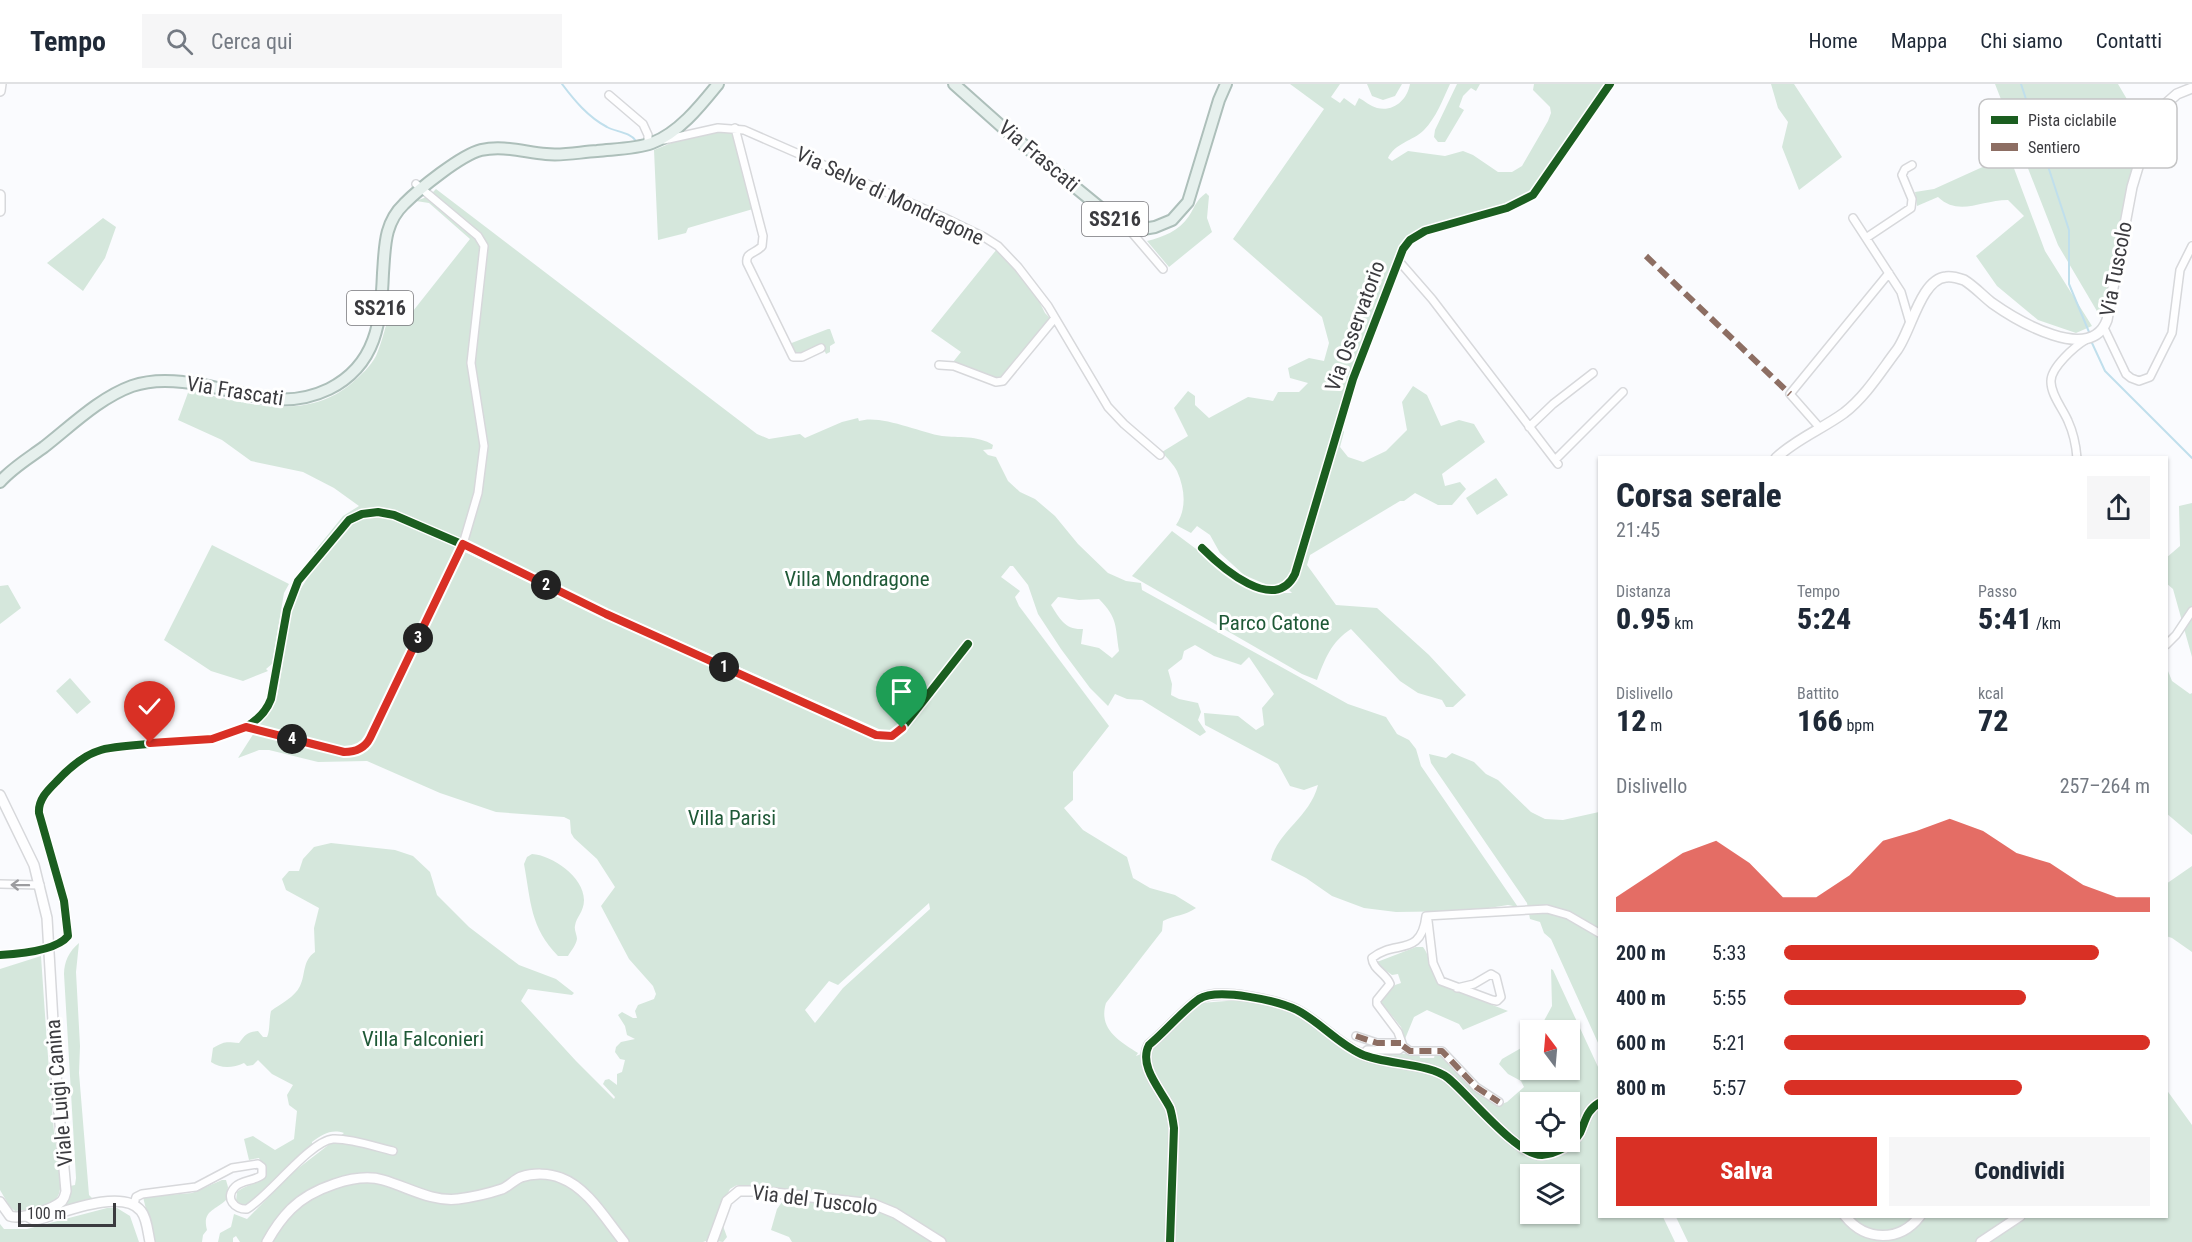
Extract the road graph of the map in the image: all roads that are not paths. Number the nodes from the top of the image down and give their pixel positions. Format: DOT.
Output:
graph roads {
  1 [pos="1,84"];
  2 [pos="718,84"];
  3 [pos="954,84"];
  4 [pos="1226,84"];
  5 [pos="1610,84"];
  6 [pos="2192,88"];
  7 [pos="0,91"];
  8 [pos="609,95"];
  9 [pos="2171,99"];
  10 [pos="735,128"];
  11 [pos="648,144"];
  12 [pos="1912,165"];
  13 [pos="2138,168"];
  14 [pos="419,187"];
  15 [pos="0,195"];
  16 [pos="0,211"];
  17 [pos="1853,218"];
  18 [pos="1126,225"];
  19 [pos="1866,238"];
  20 [pos="2192,246"];
  21 [pos="1398,260"];
  22 [pos="1162,270"];
  23 [pos="1889,273"];
  24 [pos="1056,318"];
  25 [pos="1911,325"];
  26 [pos="2104,328"];
  27 [pos="2088,338"];
  28 [pos="821,348"];
  29 [pos="939,364"];
  30 [pos="1593,373"];
  31 [pos="1623,392"];
  32 [pos="1529,427"];
  33 [pos="1820,428"];
  34 [pos="1160,455"];
  35 [pos="1779,456"];
  36 [pos="2077,456"];
  37 [pos="0,482"];
  38 [pos="463,544"];
  39 [pos="1202,548"];
  40 [pos="2192,611"];
  41 [pos="2168,643"];
  42 [pos="968,644"];
  43 [pos="246,727"];
  44 [pos="0,795"];
  45 [pos="0,884"];
  46 [pos="40,885"];
  47 [pos="1426,916"];
  48 [pos="1598,932"];
  49 [pos="50,946"];
  50 [pos="0,955"];
  51 [pos="1457,988"];
  52 [pos="1356,1036"];
  53 [pos="1402,1045"];
  54 [pos="1362,1054"];
  55 [pos="1499,1102"];
  56 [pos="1598,1104"];
  57 [pos="393,1151"];
  58 [pos="0,1202"];
  59 [pos="134,1204"];
  60 [pos="27,1216"];
  61 [pos="1846,1218"];
  62 [pos="1918,1218"];
  63 [pos="2017,1218"];
  64 [pos="150,1242"];
  65 [pos="267,1242"];
  66 [pos="624,1242"];
  67 [pos="712,1242"];
  68 [pos="941,1242"];
  69 [pos="1170,1242"];
  70 [pos="1981,1242"];
  1 -- 7 [label="street"];
  2 -- 11 [label="main road, Via Frascati / SS216"];
  3 -- 18 [label="main road, Via Frascati / SS216"];
  4 -- 18 [label="main road, SS216"];
  5 -- 21 [label="street, Via Osservatorio"];
  6 -- 9 [label="street, Via Tuscolo"];
  8 -- 11 [label="street"];
  10 -- 11 [label="street, Via Selve di Mondragone"];
  10 -- 24 [label="street, Via Selve di Mondragone"];
  10 -- 28 [label="street"];
  11 -- 14 [label="main road, Via Frascati / SS216"];
  12 -- 19 [label="street"];
  13 -- 26 [label="street, Via Tuscolo"];
  14 -- 37 [label="main road, Via Frascati / SS216"];
  14 -- 38 [label="street"];
  15 -- 16 [label="street"];
  17 -- 19 [label="street"];
  18 -- 22 [label="street, Via Frascati"];
  19 -- 23 [label="street"];
  20 -- 26 [label="street"];
  21 -- 32 [label="street"];
  21 -- 39 [label="street, Via Osservatorio"];
  23 -- 25 [label="street"];
  23 -- 33 [label="street"];
  24 -- 29 [label="street"];
  24 -- 34 [label="street, Via Selve di Mondragone"];
  25 -- 27 [label="street, Via Tuscolo"];
  25 -- 33 [label="street, Via Tuscolo"];
  26 -- 27 [label="street, Via Tuscolo"];
  27 -- 36 [label="street"];
  30 -- 32 [label="street"];
  31 -- 32 [label="street"];
  33 -- 35 [label="street, Via Tuscolo"];
  38 -- 42 [label="street"];
  38 -- 43 [label="street"];
  38 -- 43 [label="street"];
  40 -- 41 [label="street"];
  43 -- 49 [label="street"];
  44 -- 46 [label="street, Viale Luigi Canina"];
  46 -- 45 [label="street, one-way"];
  46 -- 49 [label="street, Viale Luigi Canina"];
  47 -- 48 [label="street"];
  47 -- 51 [label="street"];
  47 -- 53 [label="street"];
  49 -- 50 [label="street"];
  49 -- 60 [label="street, Viale Luigi Canina"];
  51 -- 51 [label="street"];
  52 -- 53 [label="street"];
  53 -- 54 [label="street"];
  53 -- 55 [label="street"];
  54 -- 56 [label="street"];
  54 -- 69 [label="street"];
  57 -- 59 [label="street"];
  58 -- 60 [label="street"];
  59 -- 60 [label="street"];
  59 -- 64 [label="street"];
  61 -- 62 [label="street"];
  63 -- 70 [label="street"];
  65 -- 66 [label="street"];
  67 -- 68 [label="street, Via del Tuscolo"];
}
